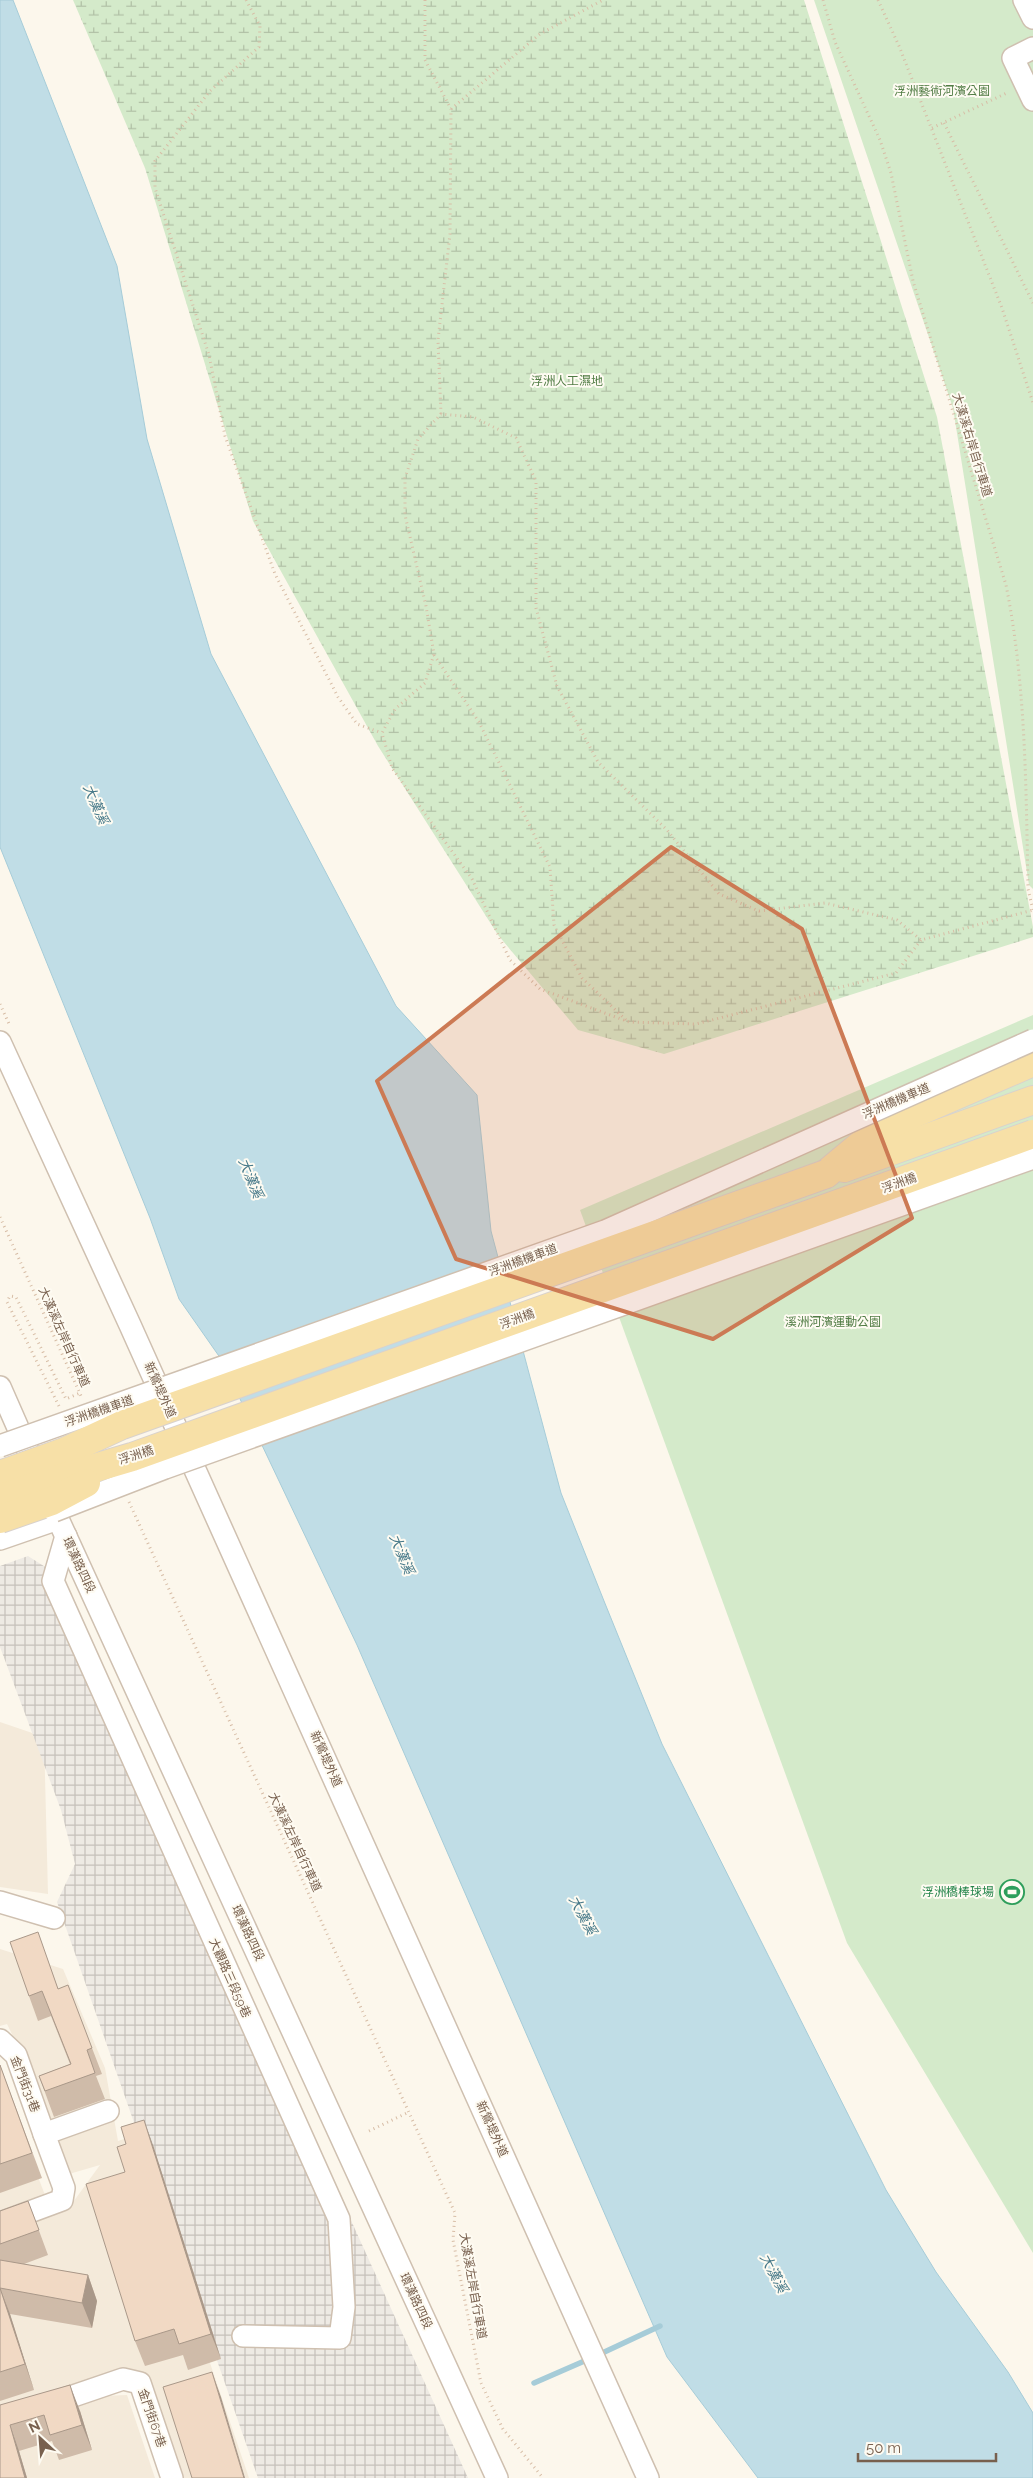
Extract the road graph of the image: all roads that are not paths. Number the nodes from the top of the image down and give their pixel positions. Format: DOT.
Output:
graph roads {
  1 [pos="1024,0"];
  2 [pos="1033,18"];
  3 [pos="1033,48"];
  4 [pos="1029,92"];
  5 [pos="1033,1040"];
  6 [pos="0,1042"];
  7 [pos="1033,1049"];
  8 [pos="1033,1062"];
  9 [pos="958,1075"];
  10 [pos="1033,1100"];
  11 [pos="1033,1134"];
  12 [pos="1033,1158"];
  13 [pos="826,1174"];
  14 [pos="0,1387"];
  15 [pos="7,1421"];
  16 [pos="122,1425"];
  17 [pos="0,1446"];
  18 [pos="0,1455"];
  19 [pos="132,1457"];
  20 [pos="0,1476"];
  21 [pos="0,1498"];
  22 [pos="0,1519"];
  23 [pos="62,1527"];
  24 [pos="0,1530"];
  25 [pos="0,1539"];
  26 [pos="0,1902"];
  27 [pos="54,1918"];
  28 [pos="0,2040"];
  29 [pos="108,2111"];
  30 [pos="44,2134"];
  31 [pos="0,2223"];
  32 [pos="243,2336"];
  33 [pos="0,2421"];
  34 [pos="172,2478"];
  35 [pos="497,2478"];
  36 [pos="648,2478"];
  1 -- 2 [label="street"];
  3 -- 4 [label="street"];
  5 -- 9 [label="street, 浮洲橋機車道, bridge"];
  6 -- 36 [label="street, 新鶯堤外道"];
  7 -- 9 [label="street, bridge"];
  8 -- 13 [label="main road"];
  9 -- 17 [label="street, 浮洲橋機車道, bridge"];
  10 -- 13 [label="main road"];
  11 -- 19 [label="main road, 浮洲橋, bridge"];
  12 -- 24 [label="street, bridge"];
  13 -- 16 [label="main road, bridge"];
  14 -- 15 [label="street, 環漢路四段"];
  15 -- 23 [label="street, 環漢路四段"];
  16 -- 18 [label="main road, bridge"];
  16 -- 20 [label="main road, bridge"];
  19 -- 21 [label="main road, 浮洲橋, bridge"];
  19 -- 22 [label="main road, bridge"];
  23 -- 25 [label="street"];
  23 -- 32 [label="street, 大觀路三段59巷"];
  23 -- 35 [label="street, 環漢路四段"];
  26 -- 27 [label="street"];
  28 -- 30 [label="street, 金門街31巷"];
  29 -- 30 [label="street"];
  30 -- 31 [label="street, 金門街31巷"];
  33 -- 34 [label="street, 金門街67巷"];
}
